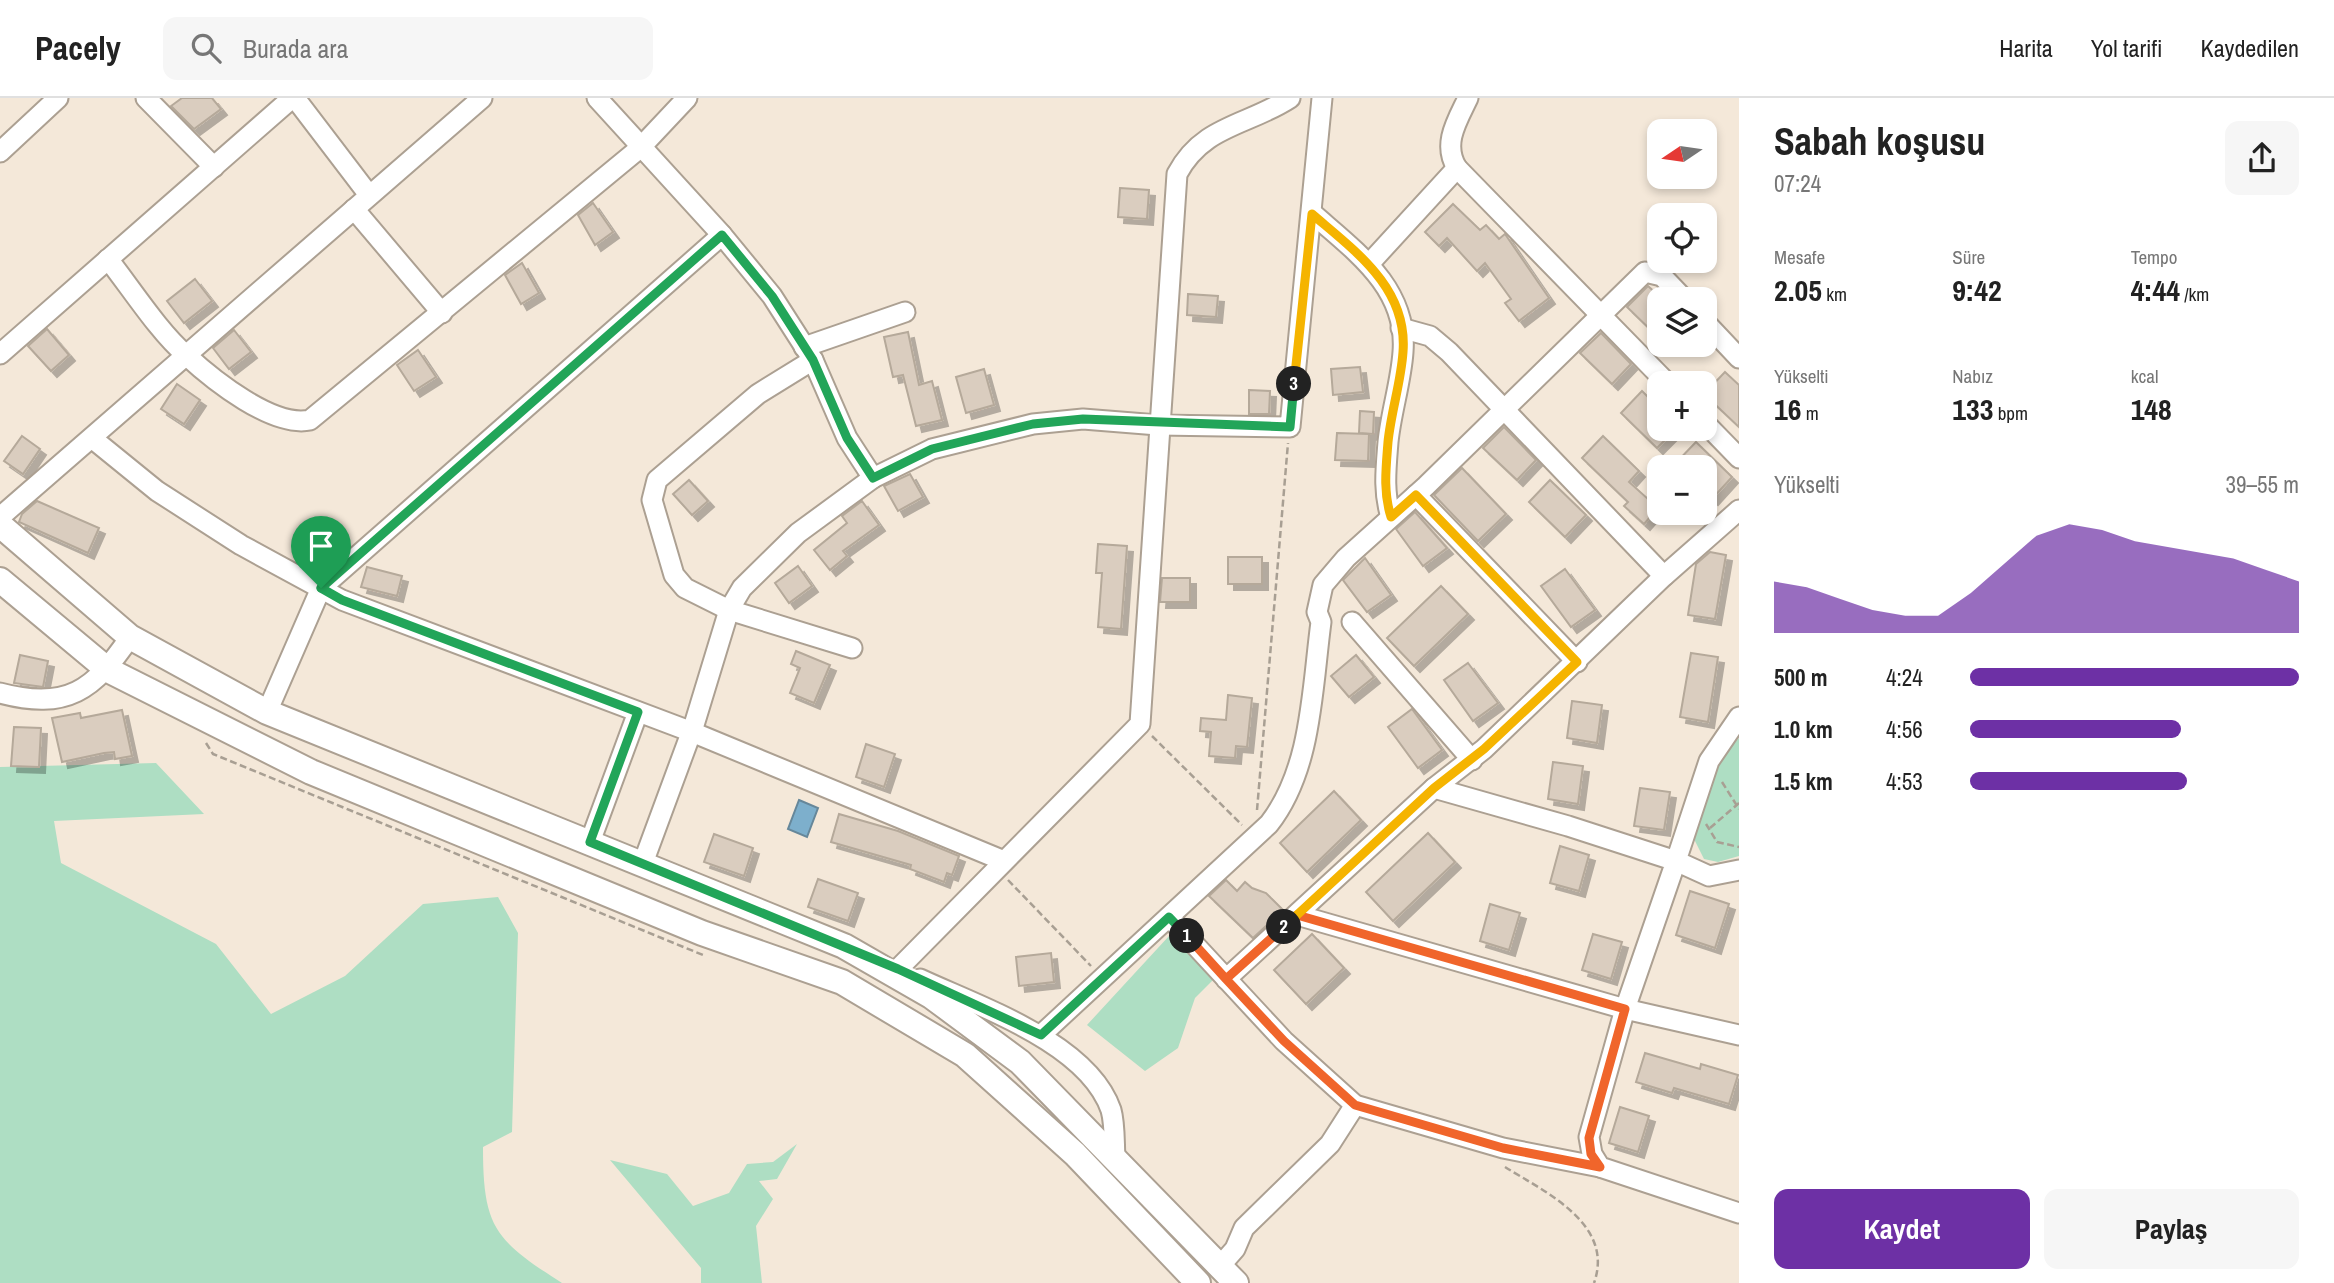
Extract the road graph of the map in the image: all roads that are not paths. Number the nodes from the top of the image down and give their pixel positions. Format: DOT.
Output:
graph roads {
  1 [pos="58,98"];
  2 [pos="146,98"];
  3 [pos="293,98"];
  4 [pos="482,98"];
  5 [pos="597,98"];
  6 [pos="687,98"];
  7 [pos="1290,98"];
  8 [pos="1322,98"];
  9 [pos="1468,98"];
  10 [pos="640,148"];
  11 [pos="0,152"];
  12 [pos="214,167"];
  13 [pos="1457,168"];
  14 [pos="369,195"];
  15 [pos="354,209"];
  16 [pos="1312,214"];
  17 [pos="722,235"];
  18 [pos="108,259"];
  19 [pos="1369,264"];
  20 [pos="1673,287"];
  21 [pos="905,312"];
  22 [pos="442,313"];
  23 [pos="1602,315"];
  24 [pos="1401,328"];
  25 [pos="1717,335"];
  26 [pos="808,353"];
  27 [pos="0,354"];
  28 [pos="184,355"];
  29 [pos="1739,358"];
  30 [pos="1656,371"];
  31 [pos="1504,408"];
  32 [pos="1158,425"];
  33 [pos="1717,435"];
  34 [pos="93,439"];
  35 [pos="1739,458"];
  36 [pos="873,478"];
  37 [pos="1416,495"];
  38 [pos="1739,510"];
  39 [pos="0,517"];
  40 [pos="1391,517"];
  41 [pos="0,525"];
  42 [pos="1664,576"];
  43 [pos="0,580"];
  44 [pos="321,588"];
  45 [pos="729,610"];
  46 [pos="1352,622"];
  47 [pos="131,637"];
  48 [pos="852,648"];
  49 [pos="1577,662"];
  50 [pos="108,670"];
  51 [pos="0,693"];
  52 [pos="267,712"];
  53 [pos="638,712"];
  54 [pos="1739,718"];
  55 [pos="691,732"];
  56 [pos="1472,760"];
  57 [pos="1434,788"];
  58 [pos="590,842"];
  59 [pos="1676,861"];
  60 [pos="643,863"];
  61 [pos="1001,865"];
  62 [pos="1739,870"];
  63 [pos="1297,915"];
  64 [pos="1169,917"];
  65 [pos="844,946"];
  66 [pos="898,969"];
  67 [pos="1226,979"];
  68 [pos="1625,1009"];
  69 [pos="1041,1035"];
  70 [pos="1739,1035"];
  71 [pos="1355,1105"];
  72 [pos="1115,1158"];
  73 [pos="1600,1167"];
  74 [pos="1739,1213"];
  75 [pos="1228,1275"];
  76 [pos="1198,1283"];
  1 -- 11 [label="street"];
  2 -- 12 [label="street"];
  3 -- 12 [label="street"];
  3 -- 14 [label="street"];
  4 -- 14 [label="street"];
  5 -- 10 [label="street"];
  6 -- 10 [label="street"];
  7 -- 32 [label="street"];
  8 -- 16 [label="street"];
  9 -- 13 [label="street"];
  10 -- 17 [label="street"];
  10 -- 22 [label="street"];
  12 -- 18 [label="street"];
  13 -- 19 [label="street"];
  13 -- 23 [label="street"];
  14 -- 15 [label="street"];
  15 -- 22 [label="street"];
  15 -- 28 [label="street"];
  16 -- 19 [label="street"];
  16 -- 32 [label="street"];
  17 -- 26 [label="street"];
  17 -- 44 [label="street"];
  18 -- 27 [label="street"];
  18 -- 28 [label="street"];
  19 -- 24 [label="street"];
  20 -- 23 [label="street"];
  21 -- 26 [label="street"];
  22 -- 28 [label="street"];
  23 -- 30 [label="street"];
  23 -- 31 [label="street"];
  24 -- 31 [label="street"];
  24 -- 40 [label="street"];
  25 -- 29 [label="street"];
  26 -- 36 [label="street"];
  26 -- 45 [label="street"];
  28 -- 34 [label="street"];
  31 -- 37 [label="street"];
  31 -- 42 [label="street"];
  32 -- 36 [label="street"];
  32 -- 61 [label="street"];
  33 -- 35 [label="street"];
  34 -- 39 [label="street"];
  34 -- 44 [label="street"];
  36 -- 45 [label="street"];
  37 -- 40 [label="street"];
  37 -- 49 [label="street"];
  38 -- 42 [label="street"];
  40 -- 64 [label="street"];
  41 -- 47 [label="main road"];
  42 -- 49 [label="street"];
  43 -- 50 [label="main road"];
  44 -- 52 [label="street"];
  44 -- 53 [label="street"];
  45 -- 48 [label="street"];
  45 -- 55 [label="street"];
  46 -- 56 [label="street"];
  47 -- 50 [label="street"];
  47 -- 52 [label="main road"];
  49 -- 56 [label="street"];
  50 -- 51 [label="street"];
  50 -- 76 [label="main road"];
  52 -- 58 [label="main road"];
  53 -- 55 [label="street"];
  53 -- 58 [label="street"];
  54 -- 59 [label="street"];
  55 -- 60 [label="street"];
  55 -- 61 [label="street"];
  56 -- 57 [label="street"];
  57 -- 59 [label="street"];
  57 -- 63 [label="street"];
  58 -- 60 [label="main road"];
  59 -- 62 [label="street"];
  59 -- 68 [label="street"];
  60 -- 65 [label="main road"];
  61 -- 66 [label="street"];
  63 -- 67 [label="street"];
  63 -- 68 [label="street"];
  64 -- 67 [label="street"];
  64 -- 69 [label="street"];
  65 -- 66 [label="street"];
  65 -- 72 [label="main road"];
  66 -- 69 [label="street"];
  67 -- 71 [label="street"];
  68 -- 70 [label="street"];
  68 -- 73 [label="street"];
  69 -- 72 [label="street"];
  71 -- 73 [label="street"];
  71 -- 75 [label="street"];
  72 -- 75 [label="main road"];
  73 -- 74 [label="street"];
}
